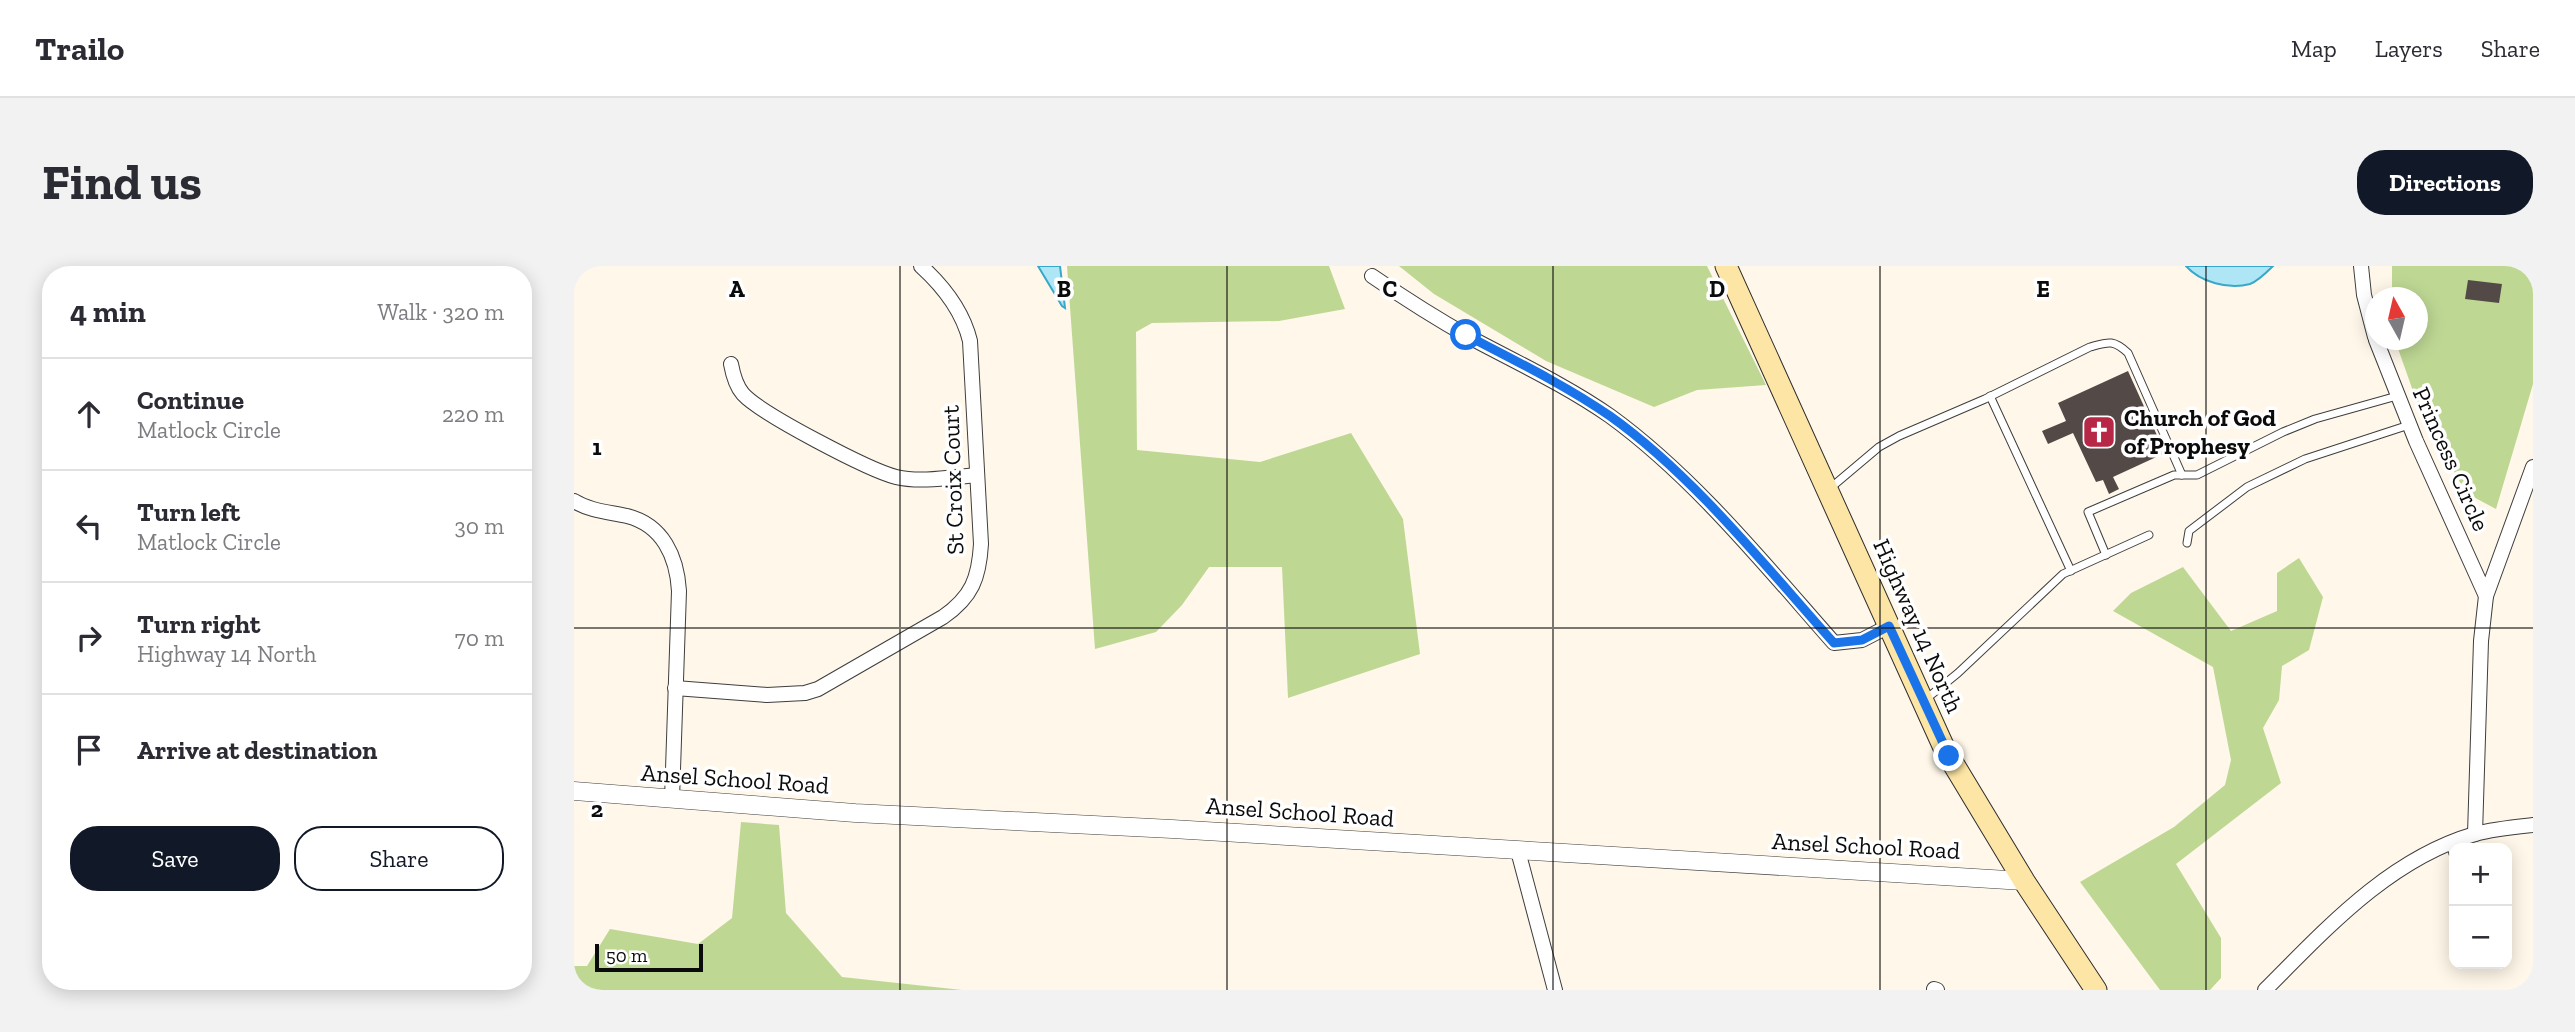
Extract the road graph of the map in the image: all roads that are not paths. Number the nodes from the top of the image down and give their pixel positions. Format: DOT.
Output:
graph roads {
  1 [pos="921,266"];
  2 [pos="1726,266"];
  3 [pos="2361,266"];
  4 [pos="1372,276"];
  5 [pos="2365,299"];
  6 [pos="2380,350"];
  7 [pos="731,364"];
  8 [pos="1990,396"];
  9 [pos="2397,396"];
  10 [pos="2409,425"];
  11 [pos="2533,467"];
  12 [pos="977,475"];
  13 [pos="2182,475"];
  14 [pos="1828,490"];
  15 [pos="574,502"];
  16 [pos="2149,535"];
  17 [pos="2187,543"];
  18 [pos="2106,555"];
  19 [pos="2070,571"];
  20 [pos="2486,596"];
  21 [pos="1889,626"];
  22 [pos="675,688"];
  23 [pos="1923,701"];
  24 [pos="574,791"];
  25 [pos="672,799"];
  26 [pos="2533,825"];
  27 [pos="2475,834"];
  28 [pos="2462,843"];
  29 [pos="1518,851"];
  30 [pos="2449,851"];
  31 [pos="2024,880"];
  32 [pos="1555,990"];
  33 [pos="2096,990"];
  34 [pos="2265,990"];
  1 -- 12 [label="street, St Croix Court"];
  2 -- 14 [label="main road, Highway 14 North"];
  3 -- 5 [label="street, Princess Circle"];
  4 -- 21 [label="street"];
  6 -- 9 [label="street, Princess Circle"];
  7 -- 12 [label="street"];
  8 -- 13 [label="lane"];
  8 -- 14 [label="lane"];
  8 -- 19 [label="lane"];
  9 -- 10 [label="street, Princess Circle"];
  9 -- 13 [label="lane"];
  10 -- 17 [label="lane"];
  10 -- 20 [label="street, Princess Circle"];
  11 -- 20 [label="street, Princess Circle"];
  12 -- 22 [label="street, St Croix Court"];
  13 -- 18 [label="lane"];
  14 -- 21 [label="main road, Highway 14 North"];
  15 -- 22 [label="street"];
  16 -- 18 [label="lane"];
  18 -- 19 [label="lane"];
  19 -- 23 [label="lane"];
  20 -- 27 [label="street, Princess Circle"];
  21 -- 23 [label="main road, Highway 14 North"];
  22 -- 25 [label="street"];
  23 -- 31 [label="main road, Highway 14 North"];
  24 -- 25 [label="street, Ansel School Road"];
  25 -- 29 [label="street, Ansel School Road"];
  26 -- 27 [label="street"];
  27 -- 28 [label="street"];
  29 -- 31 [label="street, Ansel School Road"];
  29 -- 32 [label="street"];
  30 -- 34 [label="street"];
  31 -- 33 [label="main road, Highway 14 North"];
}
